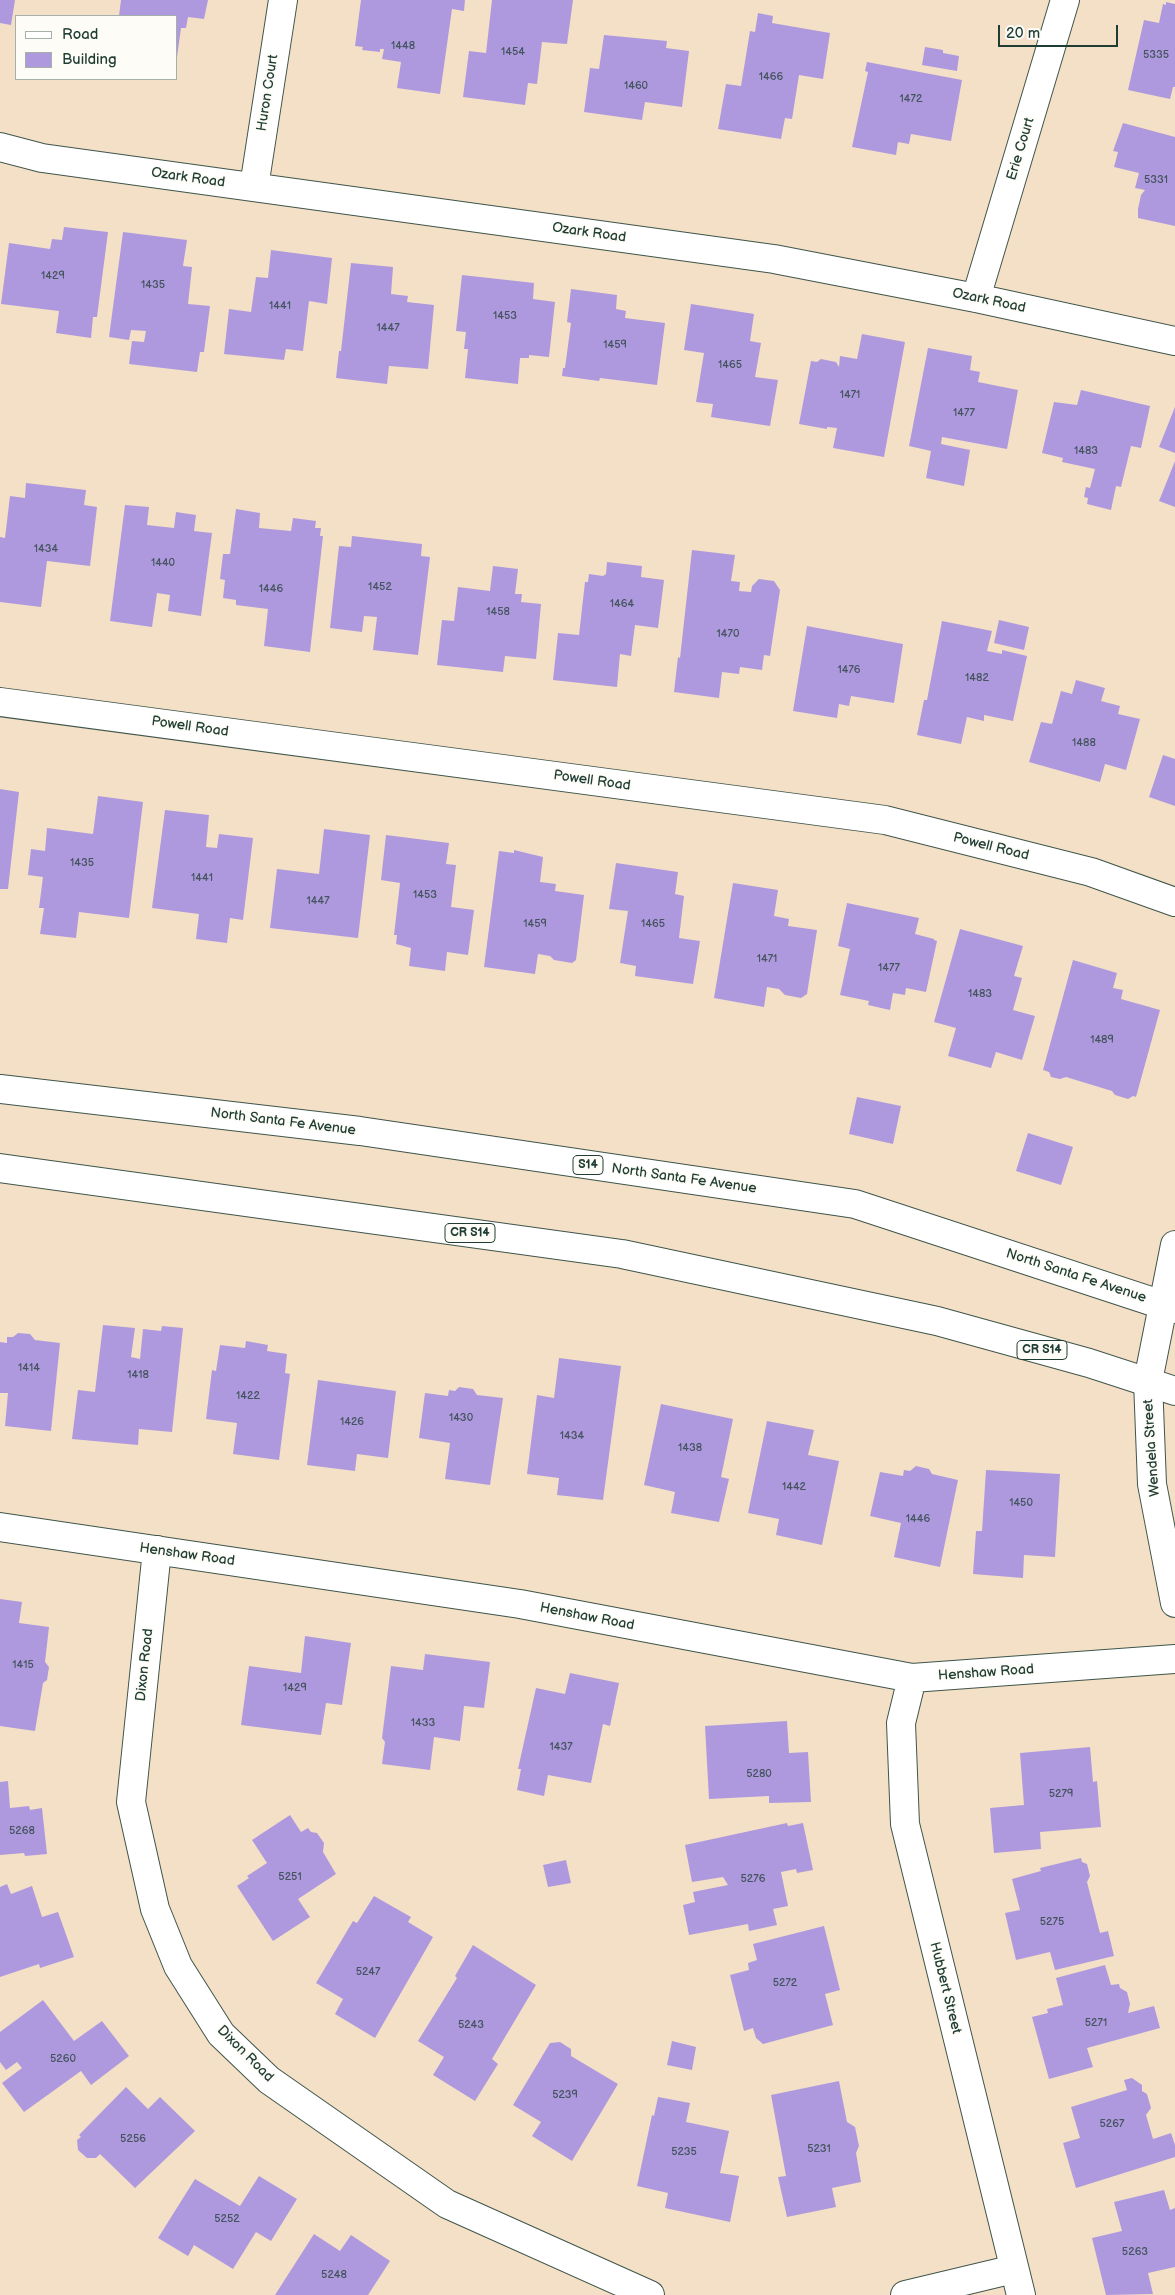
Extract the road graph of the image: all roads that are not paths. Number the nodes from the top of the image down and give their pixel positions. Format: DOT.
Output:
graph roads {
  1 [pos="283,0"];
  2 [pos="1065,0"];
  3 [pos="0,147"];
  4 [pos="254,187"];
  5 [pos="976,298"];
  6 [pos="1175,341"];
  7 [pos="0,702"];
  8 [pos="1175,902"];
  9 [pos="0,1089"];
  10 [pos="0,1168"];
  11 [pos="1175,1245"];
  12 [pos="1169,1306"];
  13 [pos="1148,1381"];
  14 [pos="1175,1391"];
  15 [pos="0,1527"];
  16 [pos="157,1550"];
  17 [pos="1175,1603"];
  18 [pos="1175,1659"];
  19 [pos="912,1678"];
  20 [pos="1014,2268"];
  21 [pos="650,2295"];
  22 [pos="905,2295"];
  23 [pos="1022,2295"];
  1 -- 4 [label="street, Huron Court"];
  2 -- 5 [label="street, Erie Court"];
  3 -- 4 [label="street, Ozark Road"];
  4 -- 5 [label="street, Ozark Road"];
  5 -- 6 [label="street, Ozark Road"];
  7 -- 8 [label="street, Powell Road"];
  9 -- 12 [label="street, North Santa Fe Avenue / S14"];
  10 -- 13 [label="street, CR S14"];
  11 -- 12 [label="street, Wendela Street"];
  12 -- 13 [label="street, Wendela Street"];
  13 -- 14 [label="street, CR S14"];
  13 -- 17 [label="street, Wendela Street"];
  15 -- 16 [label="street, Henshaw Road"];
  16 -- 19 [label="street, Henshaw Road"];
  16 -- 21 [label="street, Dixon Road"];
  18 -- 19 [label="street, Henshaw Road"];
  19 -- 20 [label="street, Hubbert Street"];
  20 -- 22 [label="street"];
  20 -- 23 [label="street, Hubbert Street"];
}
